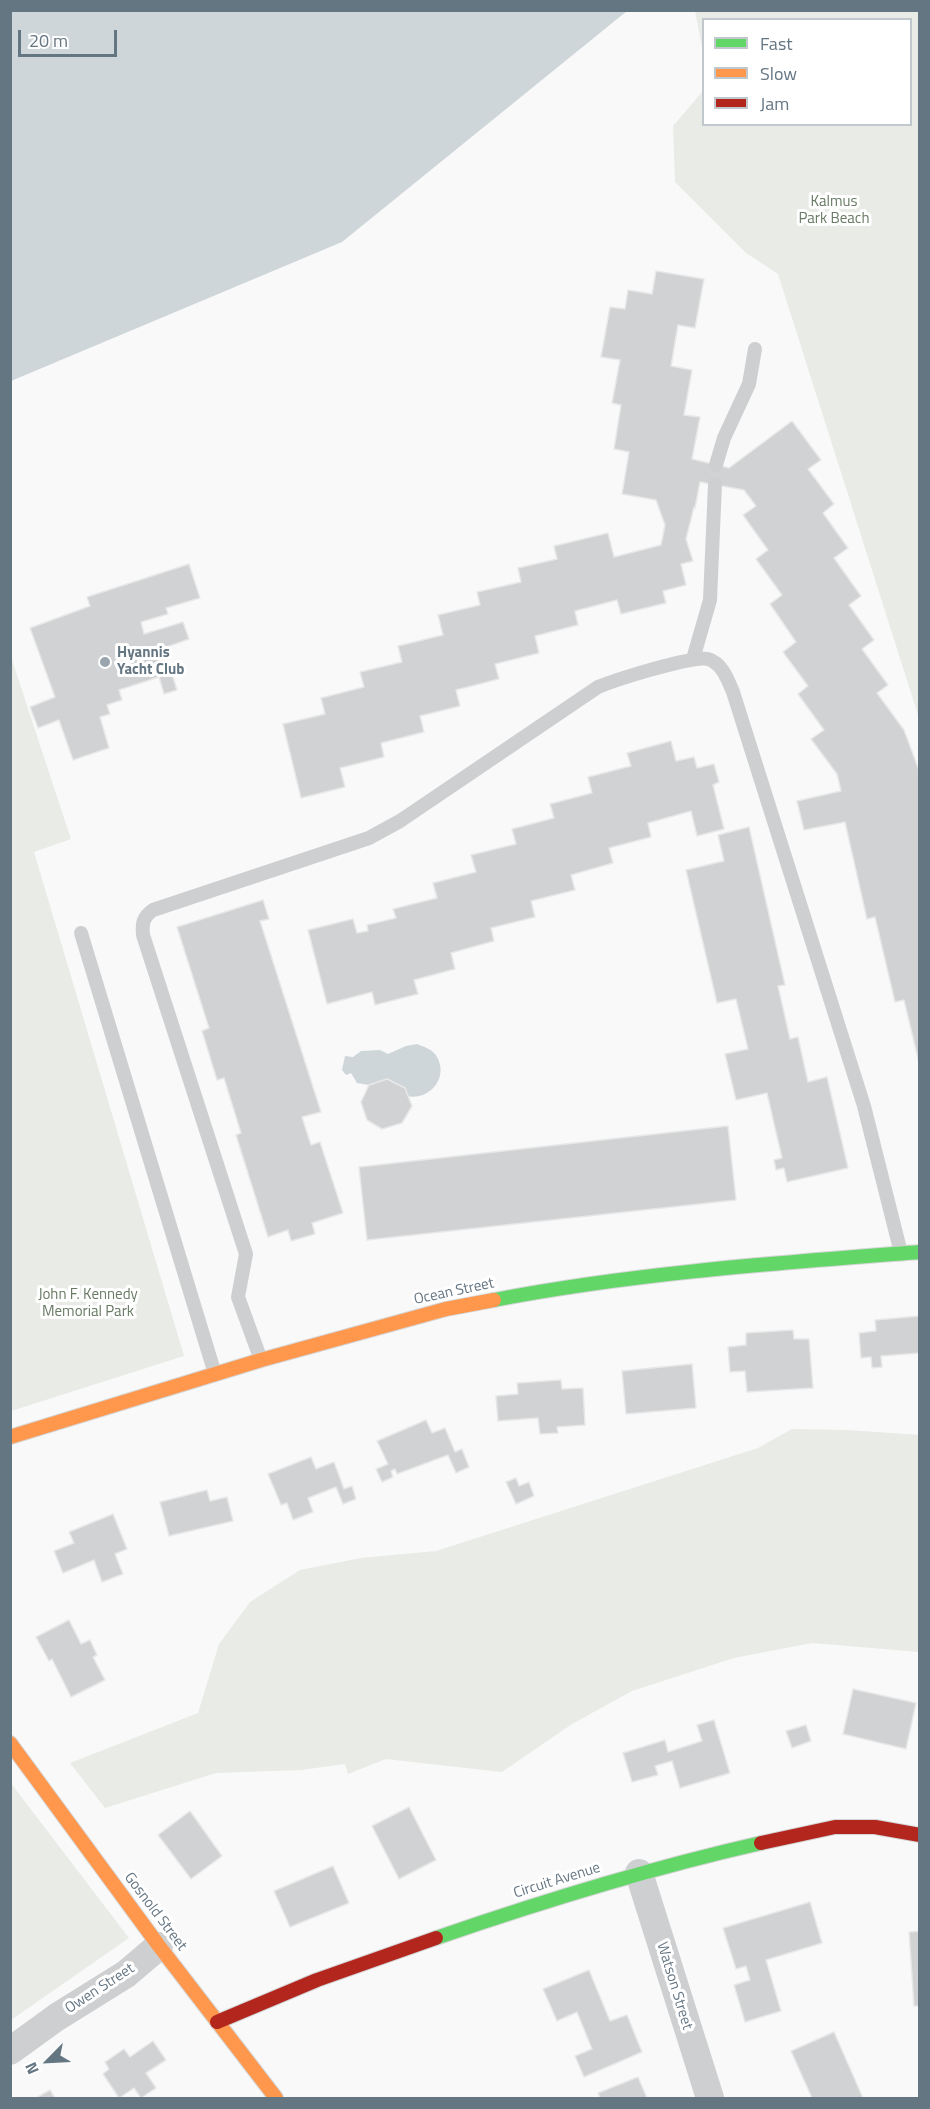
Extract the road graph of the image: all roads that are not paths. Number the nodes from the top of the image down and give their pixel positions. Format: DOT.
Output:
graph roads {
  1 [pos="755,349"];
  2 [pos="716,465"];
  3 [pos="715,484"];
  4 [pos="693,659"];
  5 [pos="81,933"];
  6 [pos="920,1252"];
  7 [pos="901,1253"];
  8 [pos="261,1360"];
  9 [pos="215,1374"];
  10 [pos="10,1437"];
  11 [pos="10,1743"];
  12 [pos="920,1835"];
  13 [pos="639,1873"];
  14 [pos="159,1946"];
  15 [pos="218,2022"];
  16 [pos="10,2050"];
  17 [pos="276,2098"];
  18 [pos="710,2098"];
  1 -- 2 [label="lane"];
  3 -- 4 [label="lane"];
  4 -- 7 [label="lane"];
  4 -- 8 [label="lane"];
  5 -- 9 [label="lane"];
  6 -- 7 [label="street, Ocean Street"];
  7 -- 8 [label="street, Ocean Street"];
  8 -- 9 [label="street, Ocean Street"];
  9 -- 10 [label="street, Ocean Street"];
  11 -- 14 [label="street, Gosnold Street"];
  12 -- 13 [label="street, Circuit Avenue"];
  13 -- 15 [label="street, Circuit Avenue"];
  13 -- 18 [label="street, Watson Street"];
  14 -- 15 [label="street, Gosnold Street"];
  14 -- 16 [label="street, Owen Street"];
  15 -- 17 [label="street, Gosnold Street"];
}
